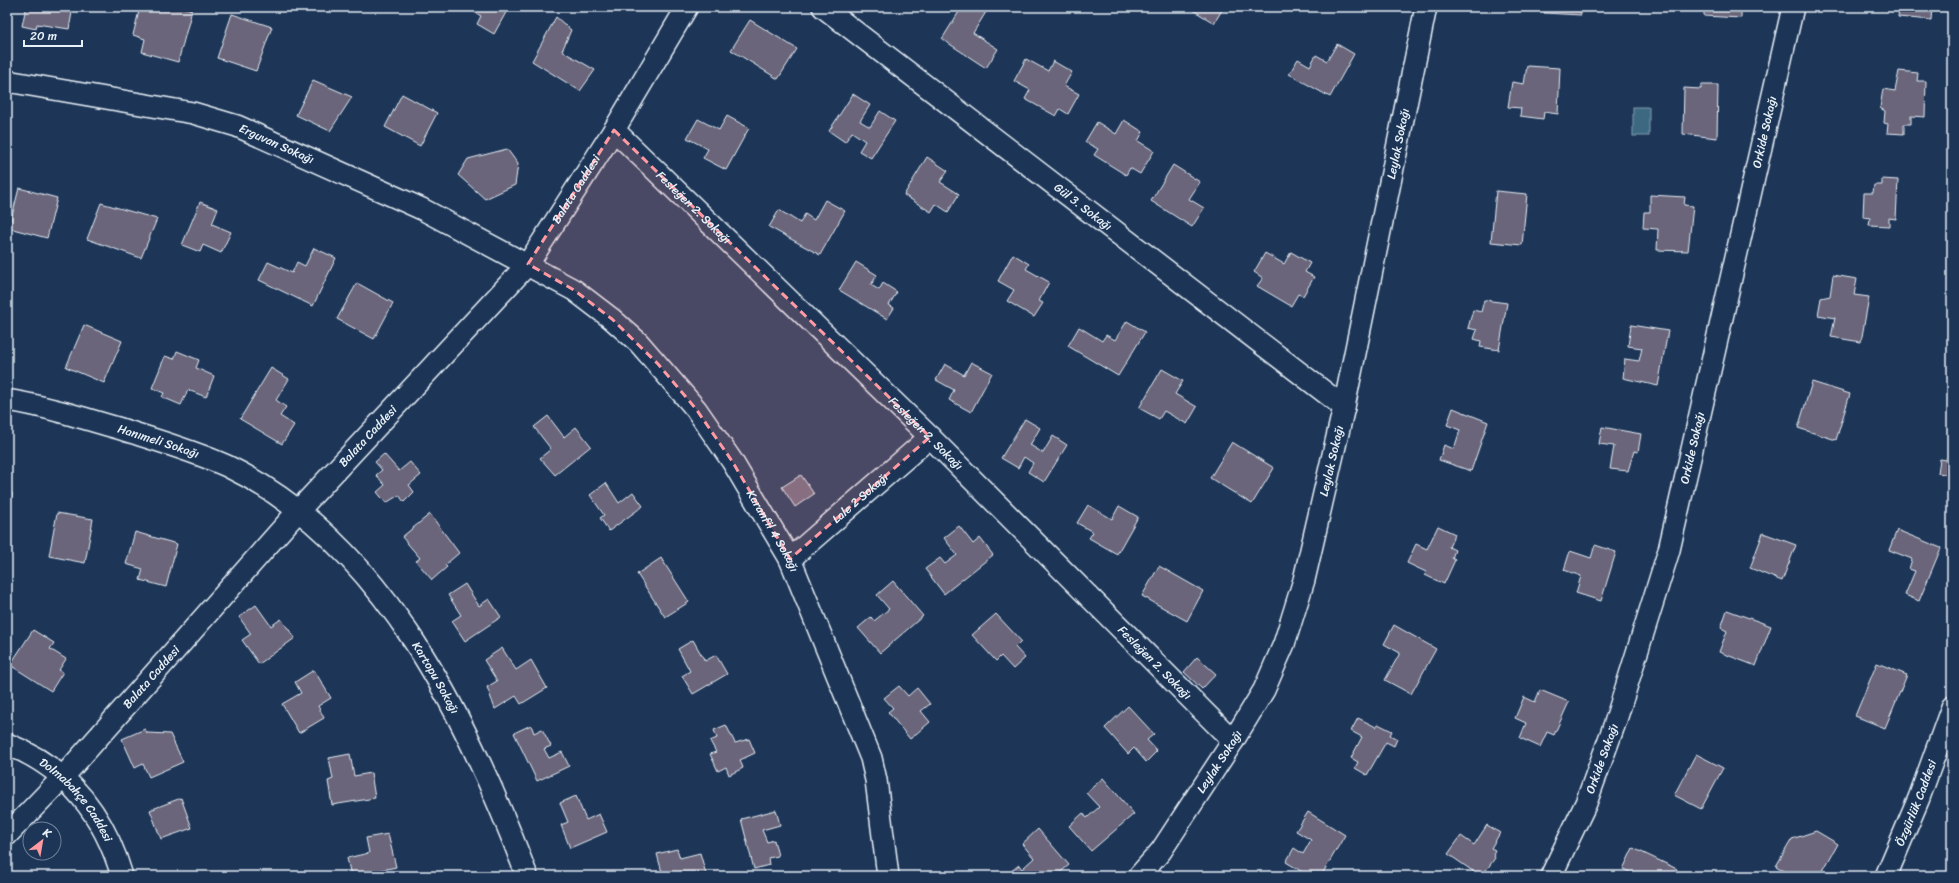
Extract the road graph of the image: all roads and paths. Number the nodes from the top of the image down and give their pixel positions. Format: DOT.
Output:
graph roads {
  1 [pos="687,7"];
  2 [pos="823,7"];
  3 [pos="1426,7"];
  4 [pos="1793,7"];
  5 [pos="7,80"];
  6 [pos="614,130"];
  7 [pos="528,264"];
  8 [pos="7,400"];
  9 [pos="1344,407"];
  10 [pos="930,437"];
  11 [pos="298,511"];
  12 [pos="790,560"];
  13 [pos="1952,707"];
  14 [pos="1233,741"];
  15 [pos="7,744"];
  16 [pos="63,777"];
  17 [pos="7,835"];
  18 [pos="122,876"];
  19 [pos="527,876"];
  20 [pos="888,876"];
  21 [pos="1139,876"];
  22 [pos="1551,876"];
  23 [pos="1886,876"];
  1 -- 6 [label="street, Balata Caddesi"];
  2 -- 9 [label="street, Gül 3. Sokağı"];
  3 -- 9 [label="street, Leylak Sokağı"];
  4 -- 22 [label="street, Orkide Sokağı"];
  5 -- 7 [label="street, Erguvan Sokağı"];
  6 -- 7 [label="street, Balata Caddesi"];
  6 -- 10 [label="street, Fesleğen 2. Sokağı"];
  7 -- 11 [label="street, Balata Caddesi"];
  7 -- 12 [label="street, Karanfil 4 Sokağı"];
  8 -- 11 [label="street, Hanımeli Sokağı"];
  9 -- 14 [label="street, Leylak Sokağı"];
  10 -- 12 [label="street, Lale 2 Sokağı"];
  10 -- 14 [label="street, Fesleğen 2. Sokağı"];
  11 -- 16 [label="street, Balata Caddesi"];
  11 -- 19 [label="street, Kartopu Sokağı"];
  12 -- 20 [label="street, Karanfil 4 Sokağı"];
  13 -- 23 [label="street, Özgürlük Caddesi"];
  14 -- 21 [label="street, Leylak Sokağı"];
  15 -- 16 [label="street, Dolmabahçe Caddesi"];
  16 -- 17 [label="street, Balata Caddesi"];
  16 -- 18 [label="street, Dolmabahçe Caddesi"];
}
